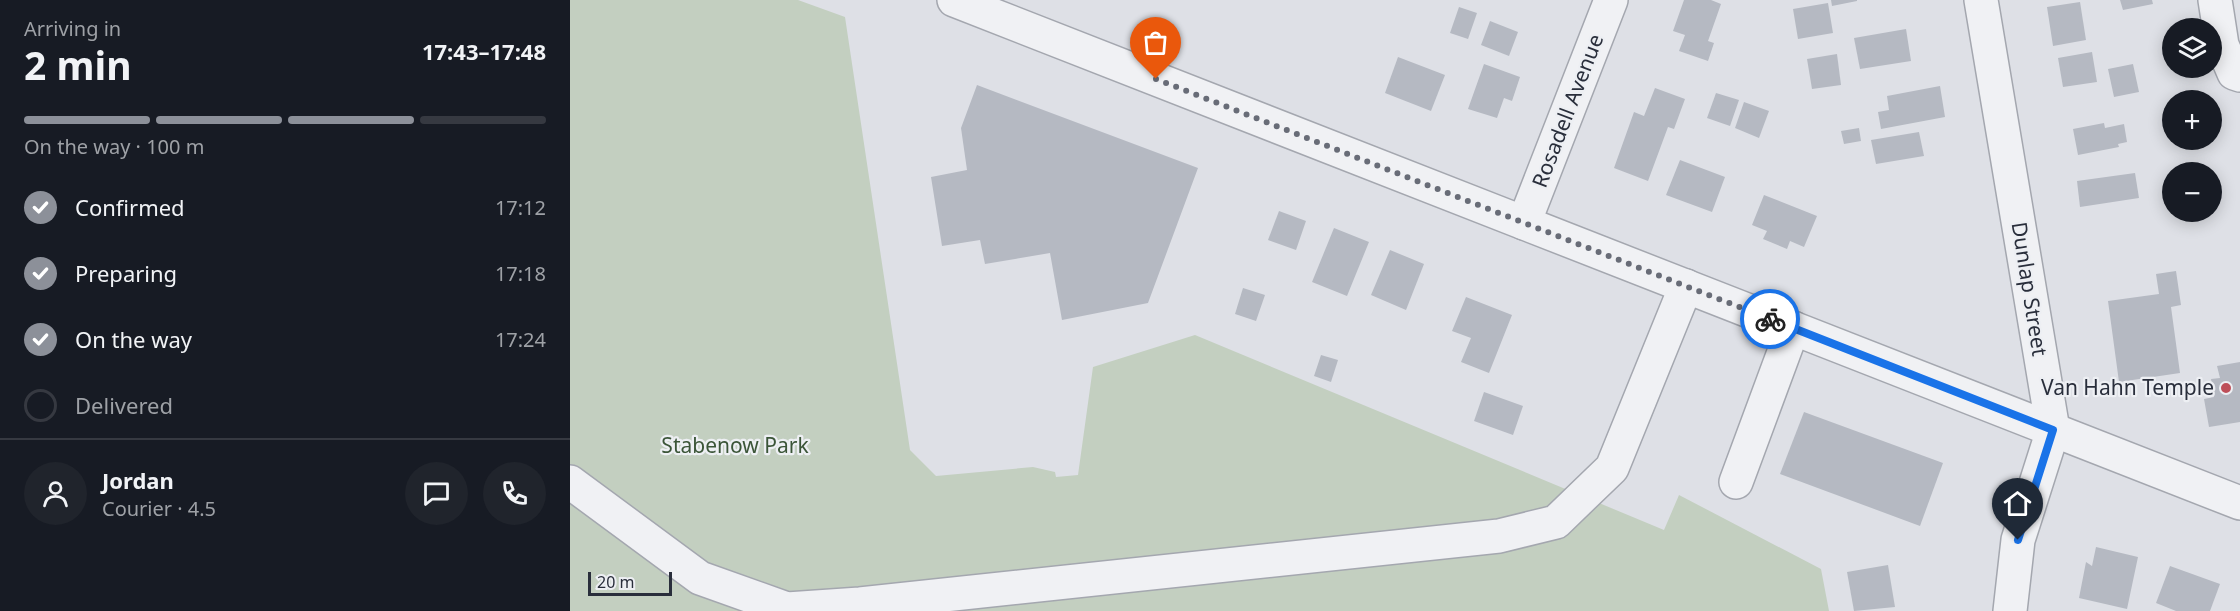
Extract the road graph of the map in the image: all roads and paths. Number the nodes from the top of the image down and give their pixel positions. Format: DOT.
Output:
graph roads {
  1 [pos="954,0"];
  2 [pos="1611,0"];
  3 [pos="1981,0"];
  4 [pos="2215,0"];
  5 [pos="1009,10"];
  6 [pos="2240,75"];
  7 [pos="1524,223"];
  8 [pos="1686,286"];
  9 [pos="1792,328"];
  10 [pos="2053,430"];
  11 [pos="570,482"];
  12 [pos="1736,482"];
  13 [pos="2240,503"];
  14 [pos="748,603"];
  15 [pos="2010,611"];
  1 -- 5 [label="street"];
  2 -- 7 [label="street, Rosadell Avenue"];
  3 -- 10 [label="street, Dunlap Street"];
  4 -- 6 [label="street"];
  5 -- 7 [label="street"];
  7 -- 8 [label="street"];
  8 -- 9 [label="street"];
  8 -- 14 [label="street"];
  9 -- 10 [label="street"];
  9 -- 12 [label="street"];
  10 -- 13 [label="street"];
  10 -- 15 [label="street, Dunlap Street"];
  11 -- 14 [label="street"];
}
